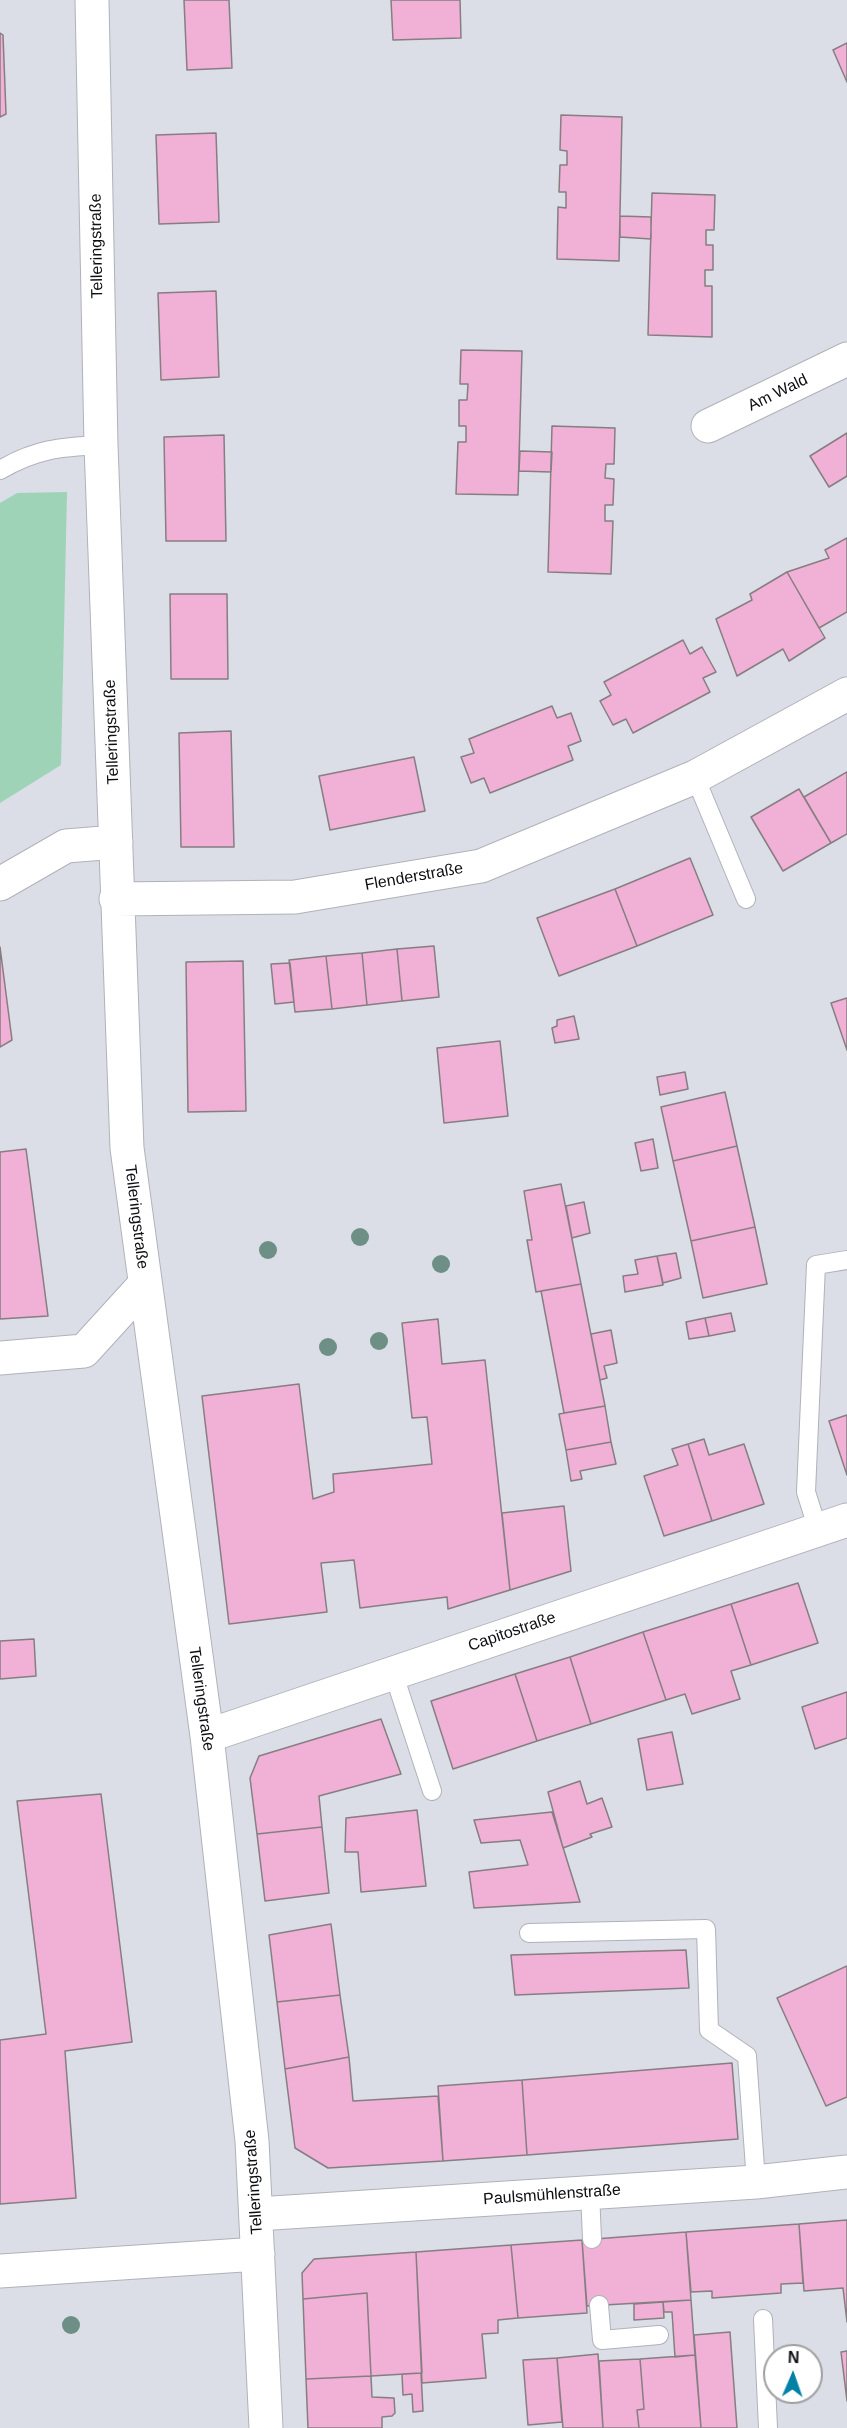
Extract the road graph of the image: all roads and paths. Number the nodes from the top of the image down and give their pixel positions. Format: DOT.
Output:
graph roads {
  1 [pos="92,0"];
  2 [pos="847,359"];
  3 [pos="708,426"];
  4 [pos="101,446"];
  5 [pos="0,470"];
  6 [pos="847,694"];
  7 [pos="695,777"];
  8 [pos="116,842"];
  9 [pos="0,884"];
  10 [pos="116,899"];
  11 [pos="746,899"];
  12 [pos="847,1260"];
  13 [pos="145,1284"];
  14 [pos="0,1358"];
  15 [pos="833,1525"];
  16 [pos="393,1672"];
  17 [pos="207,1736"];
  18 [pos="432,1791"];
  19 [pos="529,1933"];
  20 [pos="847,2172"];
  21 [pos="756,2182"];
  22 [pos="590,2192"];
  23 [pos="257,2214"];
  24 [pos="592,2239"];
  25 [pos="258,2254"];
  26 [pos="0,2271"];
  27 [pos="599,2305"];
  28 [pos="763,2319"];
  29 [pos="659,2335"];
  30 [pos="266,2428"];
  31 [pos="768,2428"];
  1 -- 4 [label="street, Telleringstraße"];
  2 -- 3 [label="street, Am Wald"];
  4 -- 5 [label="lane"];
  4 -- 8 [label="street, Telleringstraße"];
  6 -- 7 [label="street, Flenderstraße"];
  7 -- 10 [label="street, Flenderstraße"];
  7 -- 11 [label="lane"];
  8 -- 9 [label="street"];
  8 -- 10 [label="street, Telleringstraße"];
  10 -- 13 [label="street, Telleringstraße"];
  12 -- 15 [label="lane, Capitostraße"];
  13 -- 14 [label="street"];
  13 -- 17 [label="street, Telleringstraße"];
  15 -- 16 [label="street, Capitostraße"];
  16 -- 17 [label="street, Capitostraße"];
  16 -- 18 [label="lane"];
  17 -- 23 [label="street, Telleringstraße"];
  19 -- 21 [label="lane"];
  20 -- 21 [label="street, Paulsmühlenstraße"];
  21 -- 22 [label="street, Paulsmühlenstraße"];
  22 -- 23 [label="street, Paulsmühlenstraße"];
  22 -- 24 [label="lane"];
  23 -- 25 [label="street, Telleringstraße"];
  25 -- 26 [label="street"];
  25 -- 30 [label="street, Telleringstraße"];
  27 -- 29 [label="lane"];
  28 -- 31 [label="lane"];
}
